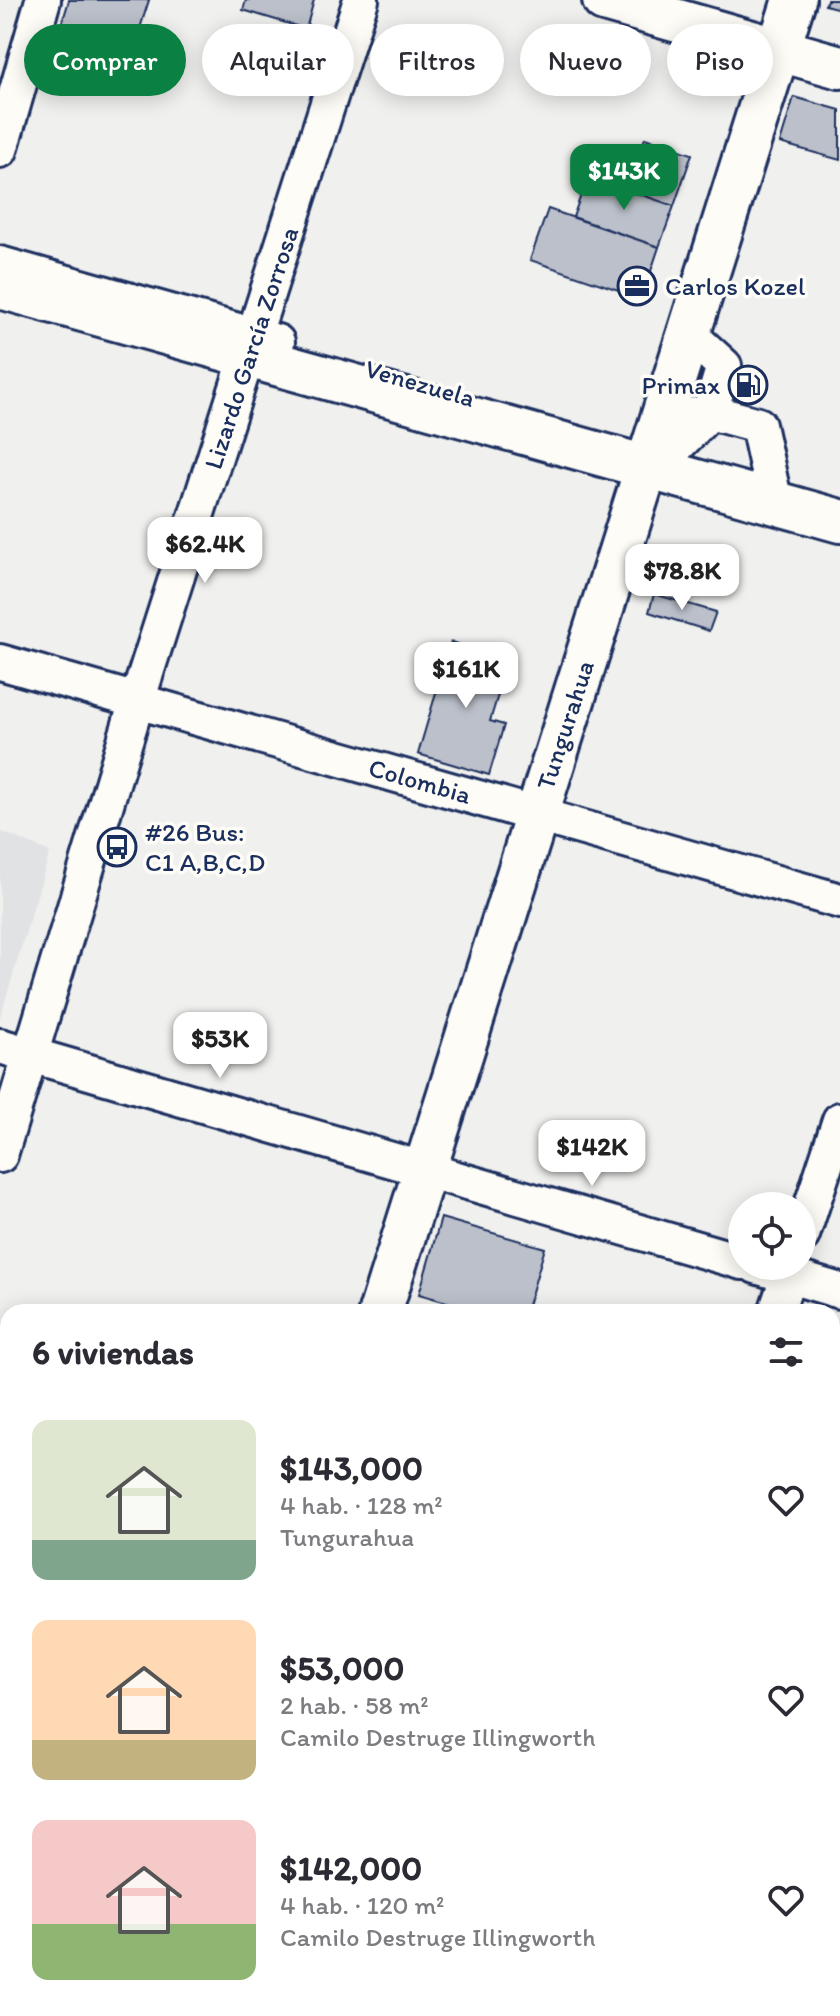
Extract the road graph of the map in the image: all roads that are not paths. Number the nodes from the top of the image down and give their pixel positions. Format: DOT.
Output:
graph roads {
  1 [pos="43,0"];
  2 [pos="361,0"];
  3 [pos="604,0"];
  4 [pos="794,0"];
  5 [pos="778,50"];
  6 [pos="840,67"];
  7 [pos="0,150"];
  8 [pos="0,264"];
  9 [pos="0,287"];
  10 [pos="689,334"];
  11 [pos="252,346"];
  12 [pos="710,412"];
  13 [pos="656,453"];
  14 [pos="773,492"];
  15 [pos="840,500"];
  16 [pos="840,521"];
  17 [pos="0,662"];
  18 [pos="137,701"];
  19 [pos="537,814"];
  20 [pos="840,901"];
  21 [pos="16,1051"];
  22 [pos="840,1120"];
  23 [pos="0,1155"];
  24 [pos="425,1169"];
  25 [pos="816,1193"];
  26 [pos="728,1258"];
  27 [pos="778,1280"];
  28 [pos="810,1280"];
  29 [pos="840,1291"];
  30 [pos="383,1304"];
  31 [pos="777,1304"];
  1 -- 7 [label="street"];
  2 -- 11 [label="street, Lizardo García Zorrosa"];
  3 -- 5 [label="main road"];
  4 -- 5 [label="main road, Tungurahua"];
  5 -- 6 [label="main road"];
  5 -- 10 [label="main road, Tungurahua"];
  8 -- 11 [label="street, Venezuela"];
  9 -- 11 [label="main road, Venezuela"];
  10 -- 12 [label="street"];
  10 -- 13 [label="main road, Tungurahua"];
  11 -- 13 [label="main road, Venezuela"];
  11 -- 18 [label="street, Lizardo García Zorrosa"];
  12 -- 13 [label="street"];
  12 -- 14 [label="street"];
  13 -- 14 [label="main road, Venezuela"];
  13 -- 19 [label="main road, Tungurahua"];
  14 -- 15 [label="street, Venezuela"];
  14 -- 16 [label="main road, Venezuela"];
  17 -- 18 [label="street, Colombia"];
  18 -- 19 [label="street, Colombia"];
  18 -- 21 [label="street, Lizardo García Zorrosa"];
  19 -- 20 [label="street, Colombia"];
  19 -- 24 [label="main road, Tungurahua"];
  21 -- 23 [label="street, Lizardo García Zorrosa"];
  21 -- 24 [label="street"];
  22 -- 25 [label="street"];
  24 -- 26 [label="street"];
  24 -- 30 [label="main road, Tungurahua"];
  27 -- 31 [label="street"];
  28 -- 29 [label="street"];
}
